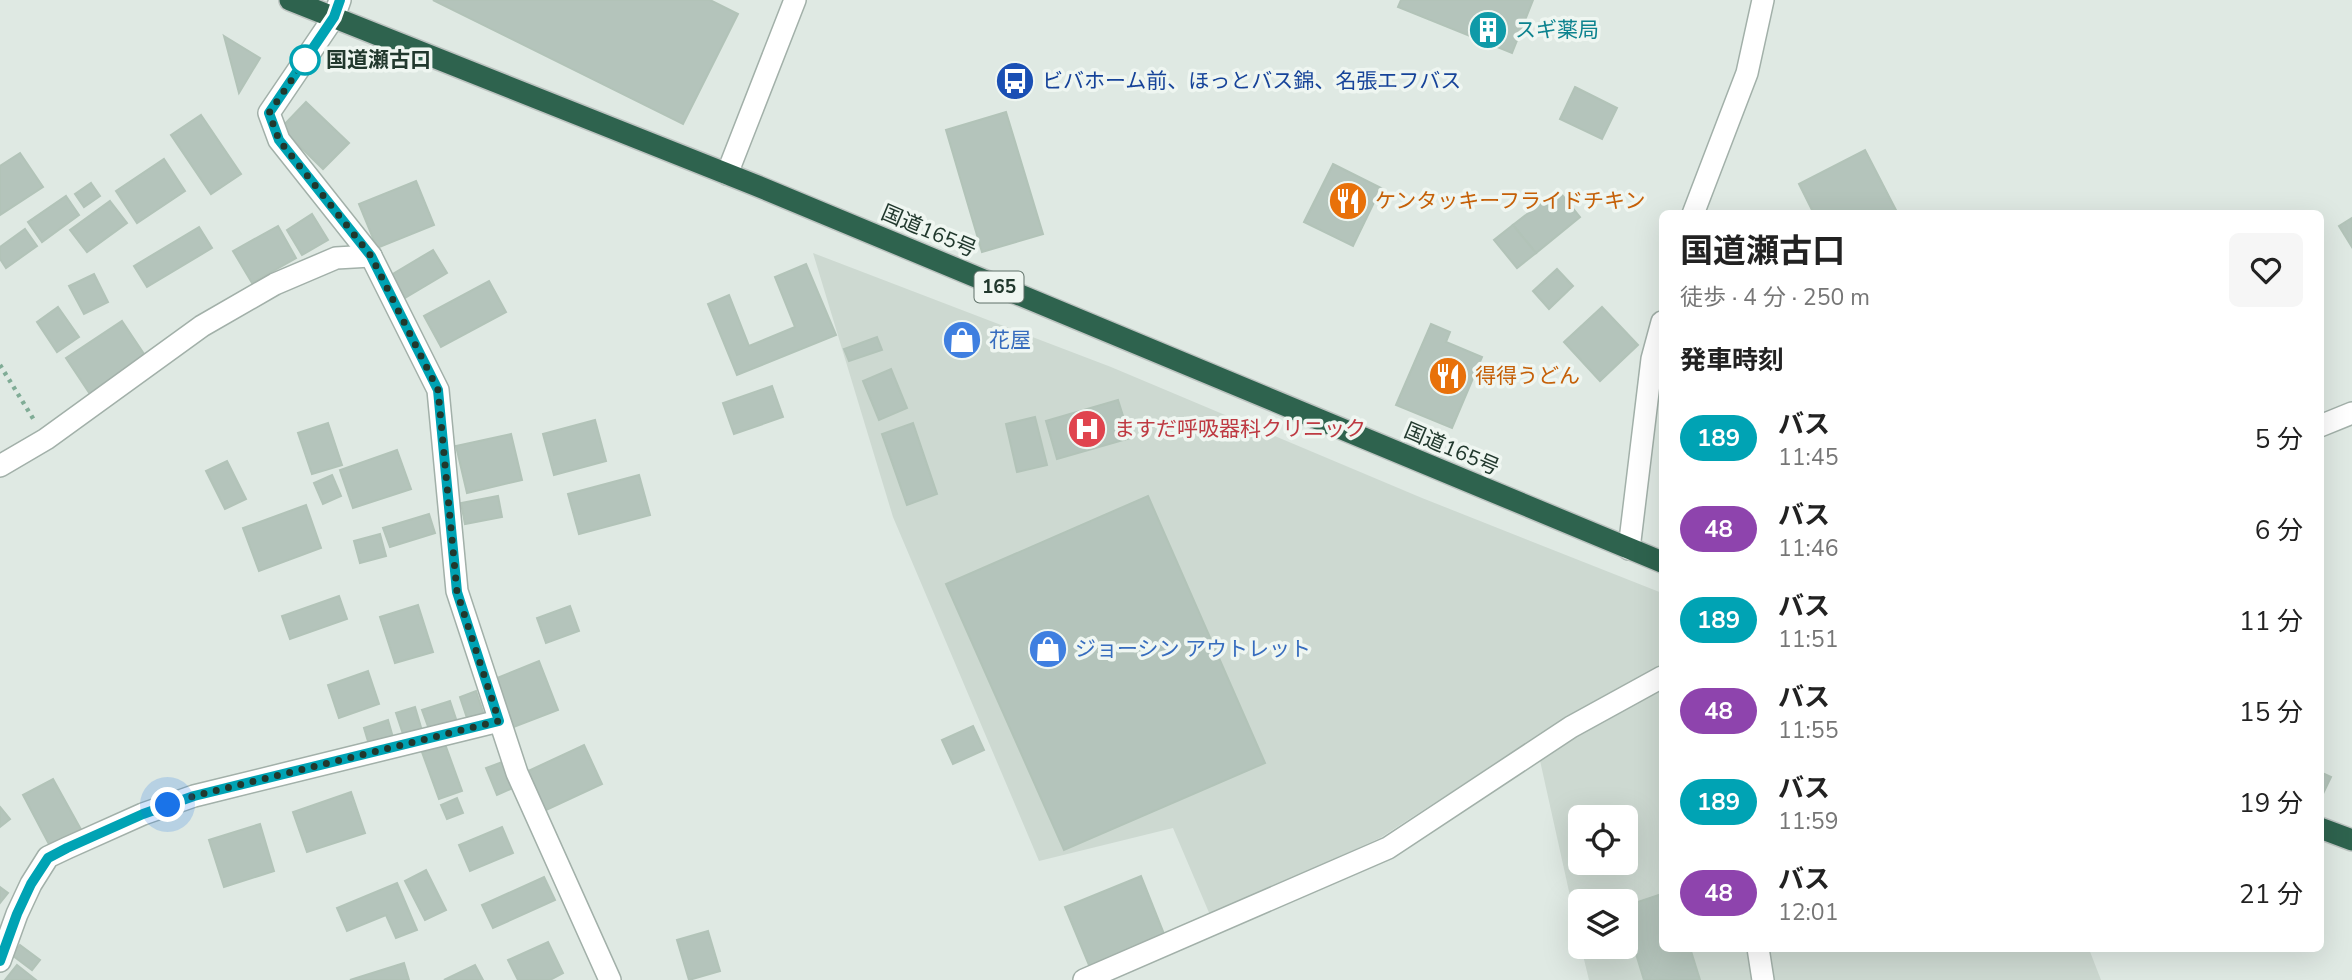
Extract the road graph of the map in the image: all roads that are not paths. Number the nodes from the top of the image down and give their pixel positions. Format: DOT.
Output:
graph roads {
  1 [pos="290,0"];
  2 [pos="795,0"];
  3 [pos="1763,0"];
  4 [pos="337,9"];
  5 [pos="727,174"];
  6 [pos="1695,210"];
  7 [pos="371,256"];
  8 [pos="1659,334"];
  9 [pos="2352,414"];
  10 [pos="2324,424"];
  11 [pos="0,466"];
  12 [pos="1629,549"];
  13 [pos="1659,561"];
  14 [pos="1659,679"];
  15 [pos="499,721"];
  16 [pos="2324,830"];
  17 [pos="2352,841"];
  18 [pos="1759,952"];
  19 [pos="0,961"];
  20 [pos="610,980"];
  21 [pos="1084,980"];
  22 [pos="1763,980"];
  1 -- 4 [label="highway, 国道165号 / 165"];
  2 -- 5 [label="street"];
  3 -- 6 [label="street"];
  4 -- 5 [label="highway, 国道165号 / 165"];
  4 -- 7 [label="street"];
  5 -- 12 [label="highway, 国道165号 / 165"];
  7 -- 11 [label="street"];
  7 -- 15 [label="street"];
  8 -- 12 [label="street"];
  9 -- 10 [label="street"];
  12 -- 13 [label="highway, 国道165号 / 165"];
  14 -- 21 [label="street"];
  15 -- 19 [label="street"];
  15 -- 20 [label="street"];
  16 -- 17 [label="highway"];
  18 -- 22 [label="street"];
}
